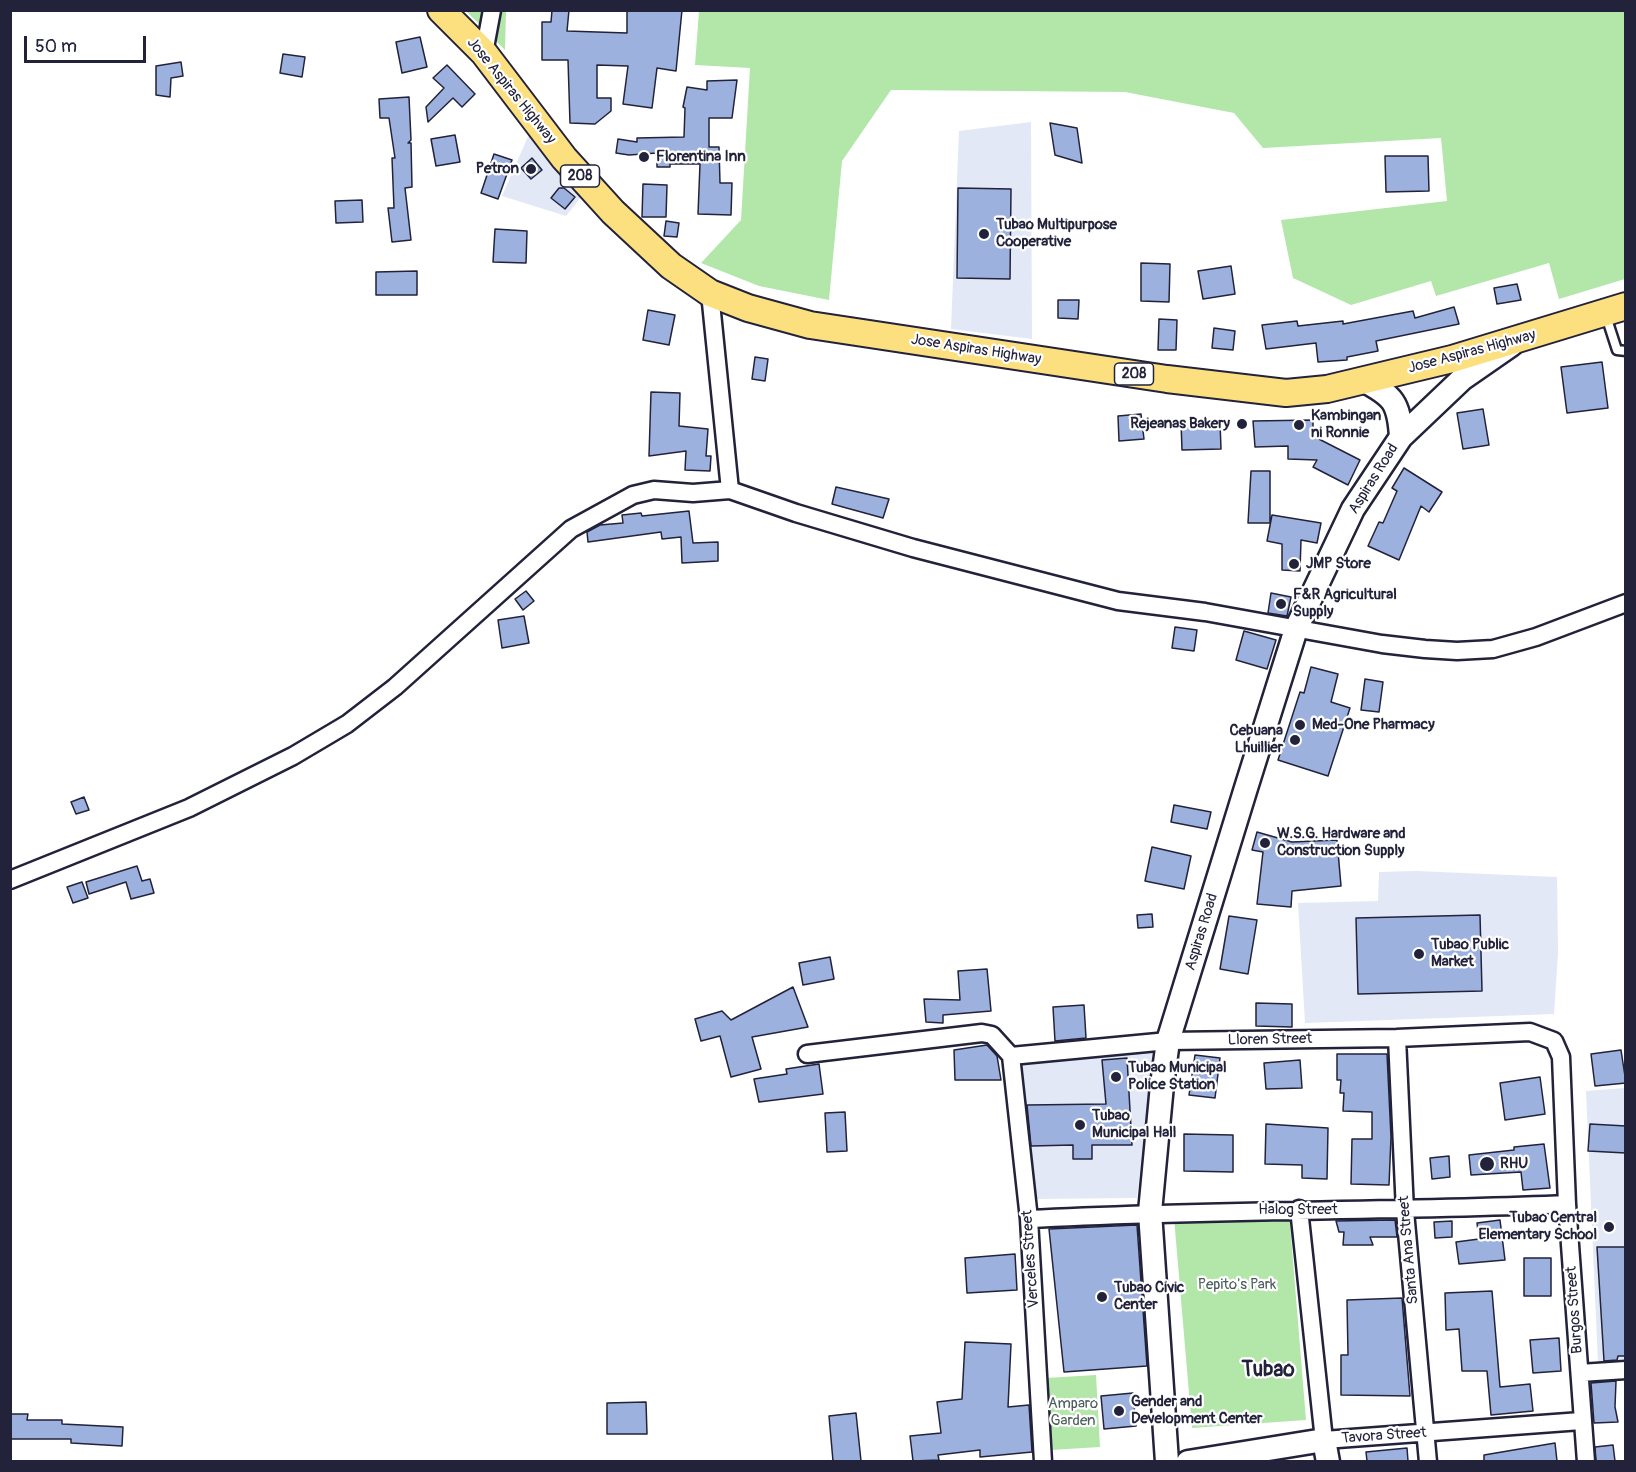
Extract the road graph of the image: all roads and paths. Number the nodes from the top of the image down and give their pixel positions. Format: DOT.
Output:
graph roads {
  1 [pos="441,10"];
  2 [pos="492,10"];
  3 [pos="484,53"];
  4 [pos="710,293"];
  5 [pos="1616,310"];
  6 [pos="1517,340"];
  7 [pos="1626,351"];
  8 [pos="1363,380"];
  9 [pos="1401,437"];
  10 [pos="730,490"];
  11 [pos="1626,603"];
  12 [pos="1296,629"];
  13 [pos="10,880"];
  14 [pos="1530,1032"];
  15 [pos="1397,1038"];
  16 [pos="1168,1041"];
  17 [pos="807,1054"];
  18 [pos="1011,1056"];
  19 [pos="1567,1204"];
  20 [pos="1299,1209"];
  21 [pos="1405,1211"];
  22 [pos="1150,1212"];
  23 [pos="1029,1219"];
  24 [pos="1626,1370"];
  25 [pos="1580,1373"];
  26 [pos="1581,1421"];
  27 [pos="1425,1433"];
  28 [pos="1326,1451"];
  29 [pos="1043,1461"];
  30 [pos="1167,1461"];
  31 [pos="1188,1461"];
  32 [pos="1428,1461"];
  33 [pos="1586,1461"];
  1 -- 3 [label="main road, Jose Aspiras Highway / 208"];
  2 -- 3 [label="street"];
  3 -- 4 [label="main road, Jose Aspiras Highway / 208"];
  4 -- 8 [label="main road, Jose Aspiras Highway / 208"];
  4 -- 10 [label="street"];
  5 -- 6 [label="main road, Jose Aspiras Highway / 208"];
  5 -- 7 [label="lane"];
  6 -- 8 [label="main road, Jose Aspiras Highway / 208"];
  6 -- 9 [label="main road, Aspiras Road"];
  8 -- 9 [label="main road, Aspiras Road"];
  9 -- 12 [label="main road, Aspiras Road"];
  10 -- 12 [label="street"];
  10 -- 13 [label="street"];
  11 -- 12 [label="street"];
  12 -- 16 [label="main road, Aspiras Road"];
  14 -- 15 [label="street, Lloren Street"];
  14 -- 19 [label="street, Burgos Street"];
  15 -- 16 [label="street, Lloren Street"];
  15 -- 21 [label="street, Santa Ana Street"];
  16 -- 18 [label="street, Lloren Street"];
  16 -- 22 [label="main road, Aspiras Road"];
  17 -- 18 [label="street"];
  18 -- 23 [label="street, Verceles Street"];
  19 -- 21 [label="street, Halog Street"];
  19 -- 25 [label="street, Burgos Street"];
  20 -- 21 [label="street, Halog Street"];
  20 -- 22 [label="street, Halog Street"];
  20 -- 28 [label="street"];
  21 -- 27 [label="street, Santa Ana Street"];
  22 -- 23 [label="street, Halog Street"];
  22 -- 30 [label="main road, Aspiras Road"];
  23 -- 29 [label="street, Verceles Street"];
  24 -- 25 [label="street"];
  25 -- 26 [label="street, Burgos Street"];
  26 -- 27 [label="street, Tavora Street"];
  26 -- 33 [label="street, Burgos Street"];
  27 -- 28 [label="street, Tavora Street"];
  27 -- 32 [label="street, Santa Ana Street"];
  28 -- 31 [label="main road, Tavora Street"];
}
